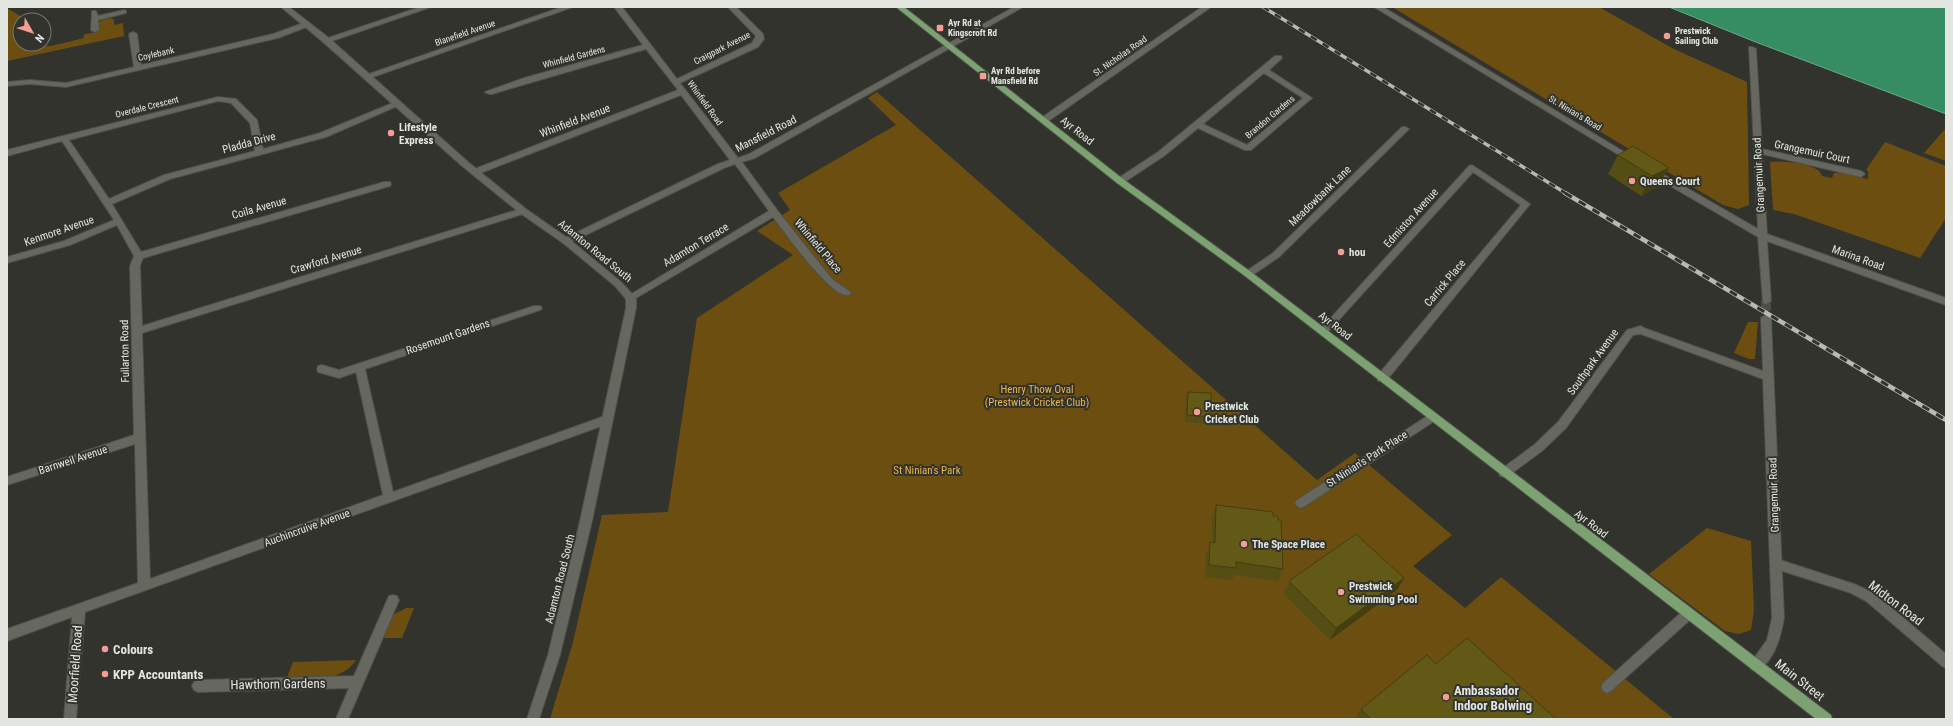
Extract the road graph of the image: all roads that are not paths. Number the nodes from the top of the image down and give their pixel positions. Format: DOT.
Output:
graph roads {
  1 [pos="285,7"];
  2 [pos="427,7"];
  3 [pos="568,7"];
  4 [pos="618,7"];
  5 [pos="732,7"];
  6 [pos="900,7"];
  7 [pos="1019,7"];
  8 [pos="1207,7"];
  9 [pos="1378,7"];
  10 [pos="123,9"];
  11 [pos="124,20"];
  12 [pos="306,24"];
  13 [pos="95,30"];
  14 [pos="133,34"];
  15 [pos="326,40"];
  16 [pos="948,45"];
  17 [pos="649,46"];
  18 [pos="1752,49"];
  19 [pos="1278,58"];
  20 [pos="138,68"];
  21 [pos="1264,70"];
  22 [pos="367,76"];
  23 [pos="676,82"];
  24 [pos="7,84"];
  25 [pos="683,91"];
  26 [pos="489,92"];
  27 [pos="398,104"];
  28 [pos="1044,120"];
  29 [pos="1197,124"];
  30 [pos="1405,129"];
  31 [pos="64,138"];
  32 [pos="1758,151"];
  33 [pos="7,152"];
  34 [pos="259,152"];
  35 [pos="736,161"];
  36 [pos="475,172"];
  37 [pos="1861,174"];
  38 [pos="1120,181"];
  39 [pos="387,184"];
  40 [pos="106,203"];
  41 [pos="1526,204"];
  42 [pos="523,211"];
  43 [pos="774,212"];
  44 [pos="119,221"];
  45 [pos="1762,236"];
  46 [pos="566,241"];
  47 [pos="139,256"];
  48 [pos="7,260"];
  49 [pos="1248,274"];
  50 [pos="846,293"];
  51 [pos="631,298"];
  52 [pos="1766,301"];
  53 [pos="1946,302"];
  54 [pos="537,308"];
  55 [pos="1766,318"];
  56 [pos="136,331"];
  57 [pos="1323,332"];
  58 [pos="360,367"];
  59 [pos="322,369"];
  60 [pos="1769,377"];
  61 [pos="1382,378"];
  62 [pos="1432,417"];
  63 [pos="606,420"];
  64 [pos="139,438"];
  65 [pos="1504,473"];
  66 [pos="7,481"];
  67 [pos="389,498"];
  68 [pos="1302,503"];
  69 [pos="1777,564"];
  70 [pos="144,587"];
  71 [pos="393,600"];
  72 [pos="79,610"];
  73 [pos="1688,614"];
  74 [pos="7,635"];
  75 [pos="1946,662"];
  76 [pos="1755,665"];
  77 [pos="357,682"];
  78 [pos="198,686"];
  79 [pos="1607,687"];
  80 [pos="70,719"];
  81 [pos="342,719"];
  82 [pos="533,719"];
  83 [pos="1826,719"];
  1 -- 12 [label="street, Adamton Road South"];
  2 -- 15 [label="street"];
  3 -- 22 [label="street, Blanefield Avenue"];
  4 -- 17 [label="street, Whinfield Road"];
  5 -- 23 [label="street, Craigpark Avenue"];
  6 -- 16 [label="main road, Ayr Road"];
  7 -- 16 [label="street, Mansfield Road"];
  8 -- 28 [label="street, St. Nicholas Road"];
  9 -- 45 [label="street, St. Ninian's Road"];
  10 -- 11 [label="street"];
  10 -- 13 [label="street"];
  12 -- 15 [label="street, Adamton Road South"];
  12 -- 20 [label="street, Coylebank"];
  14 -- 20 [label="street"];
  15 -- 22 [label="street, Adamton Road South"];
  16 -- 28 [label="main road, Ayr Road"];
  16 -- 35 [label="street, Mansfield Road"];
  17 -- 23 [label="street, Whinfield Road"];
  17 -- 26 [label="street, Whinfield Gardens"];
  18 -- 32 [label="street, Grangemuir Road"];
  19 -- 21 [label="street"];
  20 -- 24 [label="street, Coylebank"];
  21 -- 29 [label="street"];
  21 -- 29 [label="street, Brandon Gardens"];
  22 -- 27 [label="street, Adamton Road South"];
  23 -- 25 [label="street, Whinfield Road"];
  25 -- 35 [label="street, Whinfield Road"];
  25 -- 36 [label="street, Whinfield Avenue"];
  27 -- 34 [label="street, Pladda Drive"];
  27 -- 36 [label="street, Adamton Road South"];
  28 -- 38 [label="main road, Ayr Road"];
  29 -- 38 [label="street"];
  30 -- 49 [label="street, Meadowbank Lane"];
  31 -- 33 [label="street, Overdale Crescent"];
  31 -- 34 [label="street, Overdale Crescent"];
  31 -- 40 [label="street"];
  32 -- 37 [label="street, Grangemuir Court"];
  32 -- 45 [label="street, Grangemuir Road"];
  34 -- 40 [label="street, Pladda Drive"];
  35 -- 43 [label="street, Whinfield Road"];
  35 -- 46 [label="street, Mansfield Road"];
  36 -- 42 [label="street, Adamton Road South"];
  38 -- 49 [label="main road, Ayr Road"];
  39 -- 47 [label="street, Coila Avenue"];
  40 -- 44 [label="street"];
  41 -- 57 [label="street, Edmiston Avenue"];
  41 -- 61 [label="street, Carrick Place"];
  42 -- 46 [label="street, Adamton Road South"];
  42 -- 56 [label="street, Crawford Avenue"];
  43 -- 50 [label="street, Whinfield Place"];
  43 -- 51 [label="street, Adamton Terrace"];
  44 -- 47 [label="street"];
  44 -- 48 [label="street, Kenmore Avenue"];
  45 -- 52 [label="street, Grangemuir Road"];
  45 -- 53 [label="street, Marina Road"];
  46 -- 51 [label="street, Adamton Road South"];
  47 -- 56 [label="street, Fullarton Road"];
  49 -- 57 [label="main road, Ayr Road"];
  51 -- 63 [label="street, Adamton Road South"];
  54 -- 58 [label="street, Rosemount Gardens"];
  55 -- 60 [label="street, Grangemuir Road"];
  56 -- 64 [label="street, Fullarton Road"];
  57 -- 61 [label="main road, Ayr Road"];
  58 -- 59 [label="street, Rosemount Gardens"];
  58 -- 67 [label="street"];
  60 -- 65 [label="street, Southpark Avenue"];
  60 -- 69 [label="street, Grangemuir Road"];
  61 -- 62 [label="main road, Ayr Road"];
  62 -- 65 [label="main road, Ayr Road"];
  62 -- 68 [label="street, St Ninian's Park Place"];
  63 -- 67 [label="street, Auchincruive Avenue"];
  63 -- 82 [label="street, Adamton Road South"];
  64 -- 66 [label="street, Barnweil Avenue"];
  64 -- 70 [label="street, Fullarton Road"];
  65 -- 73 [label="main road, Ayr Road"];
  67 -- 70 [label="street, Auchincruive Avenue"];
  69 -- 75 [label="street, Midton Road"];
  69 -- 76 [label="street, Grangemuir Road"];
  70 -- 72 [label="street, Auchincruive Avenue"];
  71 -- 77 [label="street"];
  72 -- 74 [label="street, Auchincruive Avenue"];
  72 -- 80 [label="street, Moorfield Road"];
  73 -- 76 [label="main road, Ayr Road"];
  73 -- 79 [label="street"];
  76 -- 83 [label="main road, Main Street"];
  77 -- 78 [label="street, Hawthorn Gardens"];
  77 -- 81 [label="street"];
}
